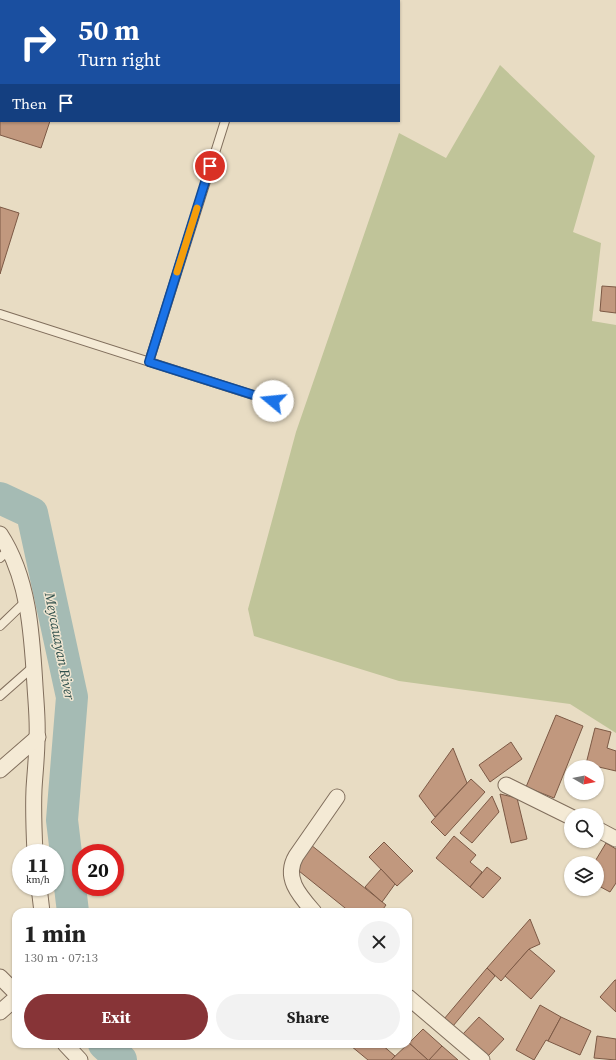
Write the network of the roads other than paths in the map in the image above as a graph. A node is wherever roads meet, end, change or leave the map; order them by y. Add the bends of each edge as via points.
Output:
1 (225, 122) edge
2 (0, 314) edge
3 (149, 362) junction
4 (278, 403) dead end
5 (0, 534) edge
6 (5, 553) edge
7 (26, 602) junction
8 (0, 626) edge
9 (34, 666) junction
10 (0, 696) edge
11 (38, 737) junction
12 (0, 770) edge
13 (506, 785) dead end
14 (336, 797) dead end
15 (564, 814) edge
16 (604, 833) edge
17 (616, 839) edge
18 (34, 844) edge
19 (40, 896) edge
20 (42, 908) edge
21 (311, 908) edge
22 (0, 977) edge
23 (12, 990) edge
24 (412, 1000) edge
25 (12, 1002) edge
26 (0, 1012) edge
27 (69, 1048) edge
28 (80, 1060) edge
29 (482, 1060) edge

1 - 3 lane
2 - 3 lane
3 - 4 lane
5 - 6 street
6 - 7 street via 19,576
7 - 8 lane
7 - 9 street
9 - 10 lane
9 - 11 street
11 - 12 street
11 - 18 street via 34,790
13 - 15 street
14 - 21 street via 292,862 292,881
16 - 17 street
19 - 20 street
22 - 23 street
24 - 29 street
25 - 26 street
27 - 28 street

